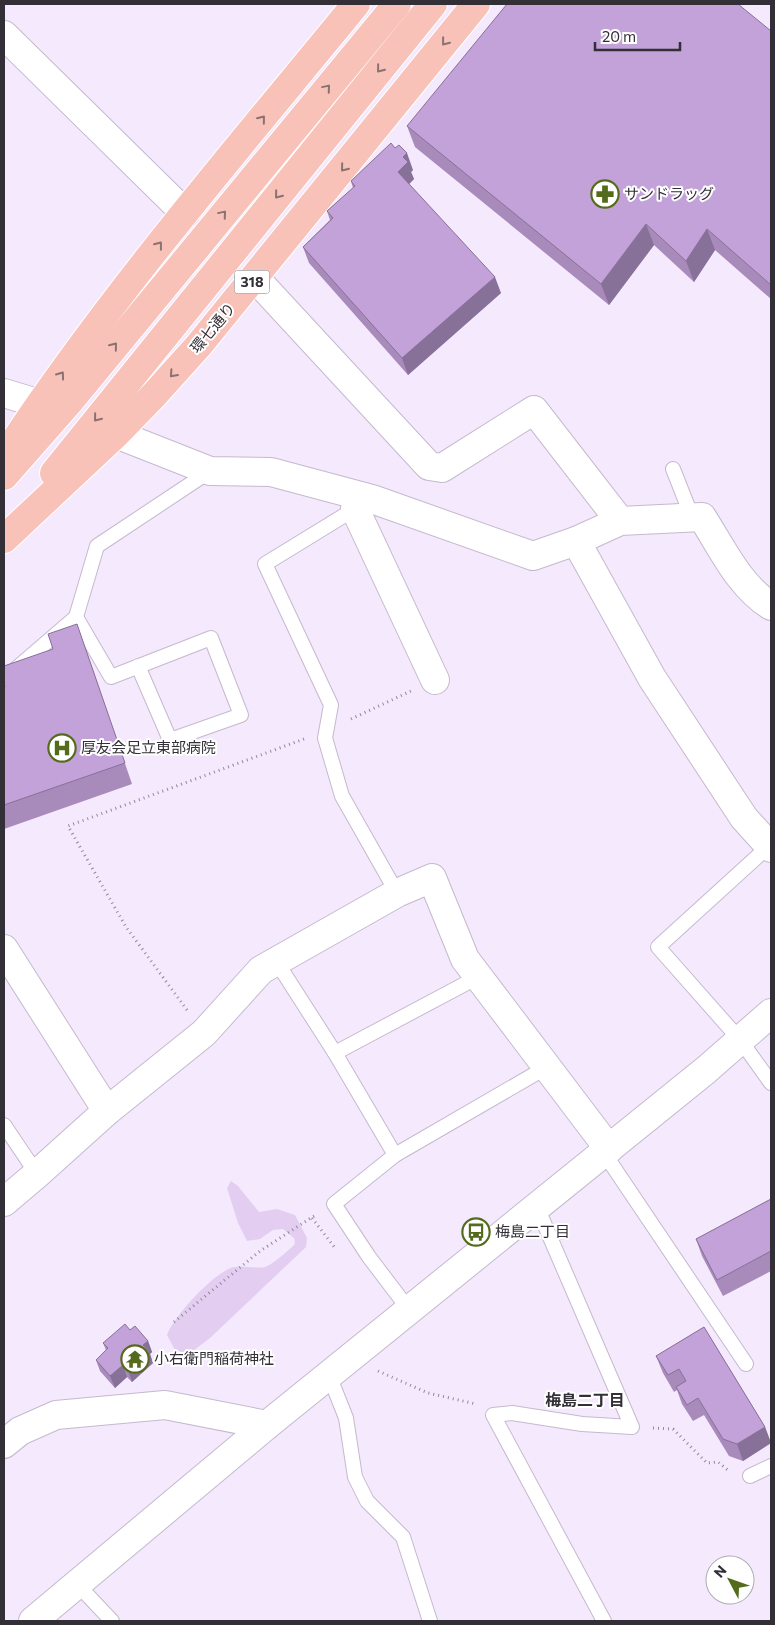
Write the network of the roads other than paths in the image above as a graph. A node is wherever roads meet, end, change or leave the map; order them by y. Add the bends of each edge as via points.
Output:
1 (356, 4) edge
2 (397, 4) edge
3 (433, 4) edge
4 (476, 4) edge
5 (4, 35) edge
6 (185, 213) junction
7 (255, 278) junction
8 (4, 393) edge
9 (40, 404) junction
10 (116, 434) junction
11 (4, 458) edge
12 (672, 469) dead end
13 (210, 472) junction
14 (4, 476) edge
15 (364, 504) junction
16 (692, 517) junction
17 (620, 521) junction
18 (4, 538) edge
19 (576, 541) junction
20 (769, 601) edge
21 (76, 617) junction
22 (138, 666) junction
23 (4, 679) edge
24 (435, 680) road end
25 (770, 847) edge
26 (397, 894) junction
27 (4, 948) edge
28 (276, 961) junction
29 (478, 977) junction
30 (771, 1013) edge
31 (741, 1041) junction
32 (335, 1053) junction
33 (546, 1067) junction
34 (771, 1083) edge
35 (107, 1111) junction
36 (4, 1125) edge
37 (606, 1151) junction
38 (395, 1155) junction
39 (37, 1174) junction
40 (4, 1202) edge
41 (538, 1207) junction
42 (410, 1311) junction
43 (746, 1364) dead end
44 (329, 1375) junction
45 (267, 1425) junction
46 (9, 1429) edge
47 (771, 1466) edge
48 (750, 1476) road end
49 (77, 1584) junction
50 (32, 1621) edge
51 (112, 1621) edge
52 (430, 1621) edge
53 (604, 1621) edge

6 -> 1 main road
14 -> 2 main road via 69,402
3 -> 18 main road, 環七通り / 318
4 -> 7 main road, 環七通り / 318
5 - 6 street
9 -> 6 main road
7 -> 10 main road, 環七通り / 318 via 199,345
7 - 17 street via 429,466 442,468 534,410
8 - 9 street
9 - 11 main road
10 - 13 street
10 - 18 main road, 環七通り / 318
12 - 16 lane
13 - 15 street via 271,472
13 - 21 lane via 97,546
15 - 19 street via 533,556
15 - 24 street
15 - 26 lane via 265,564 331,705 325,738 342,796
16 - 17 street
16 - 20 street via 702,517 745,584
17 - 19 street
19 - 25 street via 652,678 744,818
21 - 22 lane via 112,676
21 - 23 lane
22 - 22 lane via 211,638 241,715 170,740
25 - 31 lane via 658,947
26 - 28 street
26 - 29 street via 432,878 462,952
27 - 35 street
28 - 32 lane
28 - 35 street via 261,970 204,1033
29 - 32 lane
29 - 33 street
30 - 31 street
31 - 34 lane
31 - 37 street
32 - 38 lane
33 - 37 street
33 - 38 lane
35 - 39 street
36 - 39 lane
37 - 41 street
37 - 43 lane
38 - 42 lane via 334,1204
39 - 40 street
41 - 42 street
41 - 53 lane via 632,1427 582,1424 512,1413 493,1415
42 - 44 street
44 - 45 street
44 - 52 lane via 346,1418 356,1477 366,1501 403,1537
45 - 46 street via 165,1405 56,1415
45 - 49 street
47 - 48 lane
49 - 50 street
49 - 51 lane

